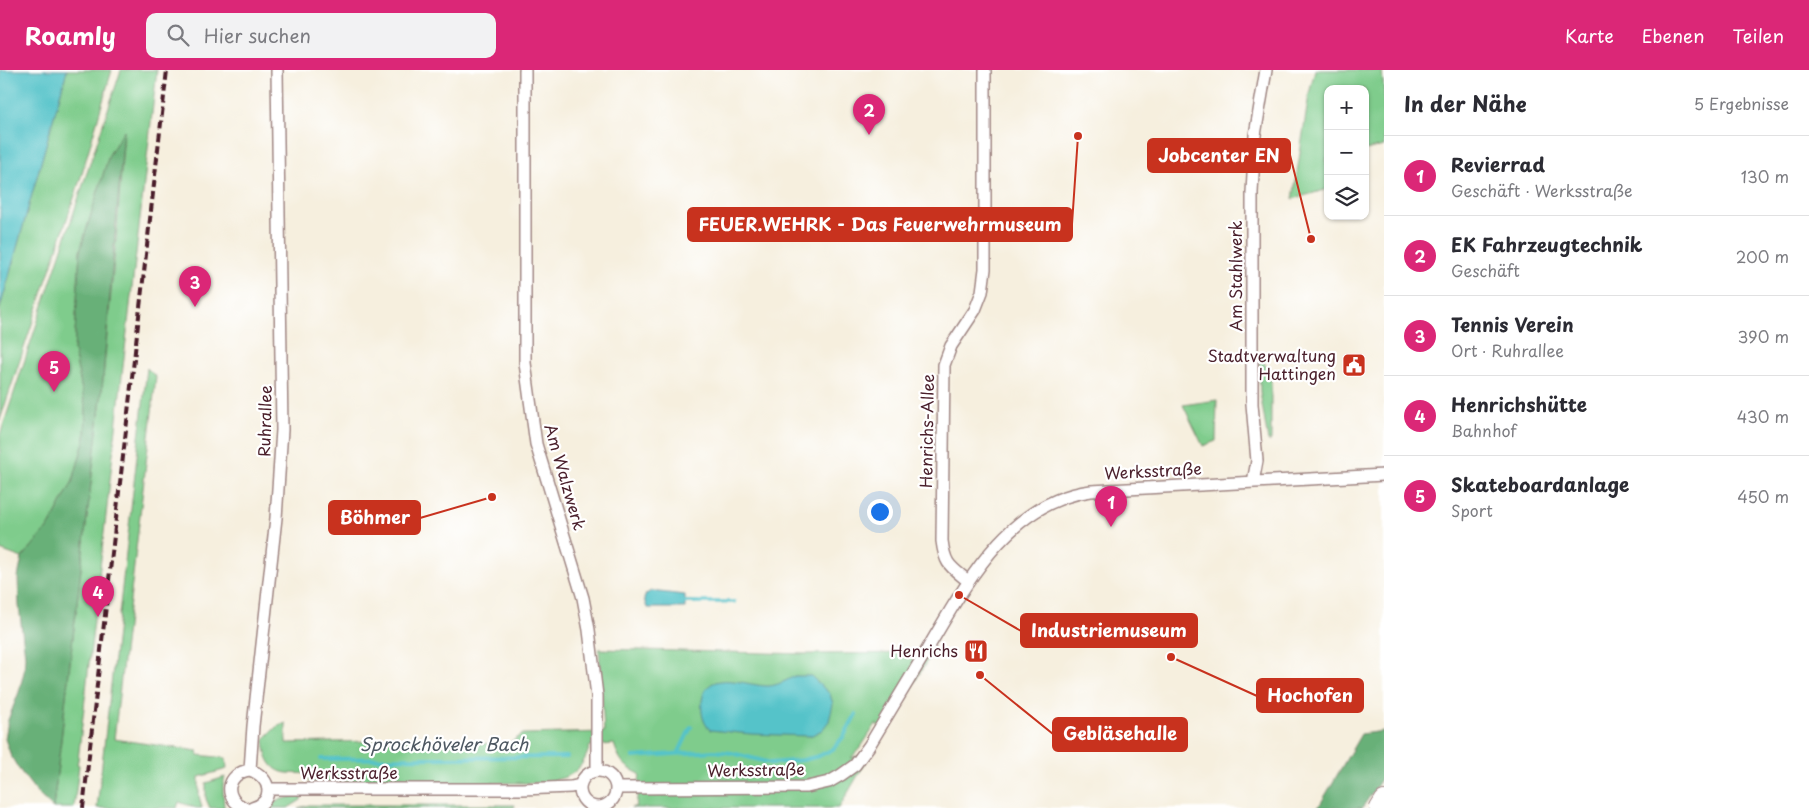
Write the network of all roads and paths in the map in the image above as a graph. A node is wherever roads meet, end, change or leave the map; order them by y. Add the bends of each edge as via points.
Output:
1 (277, 70) edge
2 (525, 70) edge
3 (985, 70) edge
4 (1266, 70) edge
5 (1384, 475) edge
6 (1253, 482) junction
7 (968, 581) junction
8 (250, 770) junction
9 (597, 770) junction
10 (580, 785) junction
11 (616, 788) junction
12 (268, 789) junction
13 (1384, 800) edge
14 (232, 805) edge
15 (258, 807) edge
16 (244, 808) edge
17 (1379, 808) edge

1 - 8 street, Ruhrallee via 282,430
2 - 9 street, Am Walzwerk via 525,363 536,444 590,630 597,696
3 - 7 street, Henrichs-Allee via 985,268 982,292 975,310 951,346 944,365 942,541 948,565
4 - 6 street, Am Stahlwerk via 1255,134 1252,193 1252,404 1257,460
5 - 6 street, Werksstraße
6 - 7 street, Werksstraße via 1077,492 1044,505 1019,524
7 - 11 street, Werksstraße via 869,746 855,765 841,775 829,782 796,788
8 - 12 street via 262,776
8 - 14 street via 232,779
9 - 10 street via 586,775
9 - 11 street via 610,775
10 - 11 street via 581,798 596,807 612,800
10 - 12 street, Werksstraße via 522,789
12 - 15 street via 266,798
13 - 17 main road
14 - 16 street

